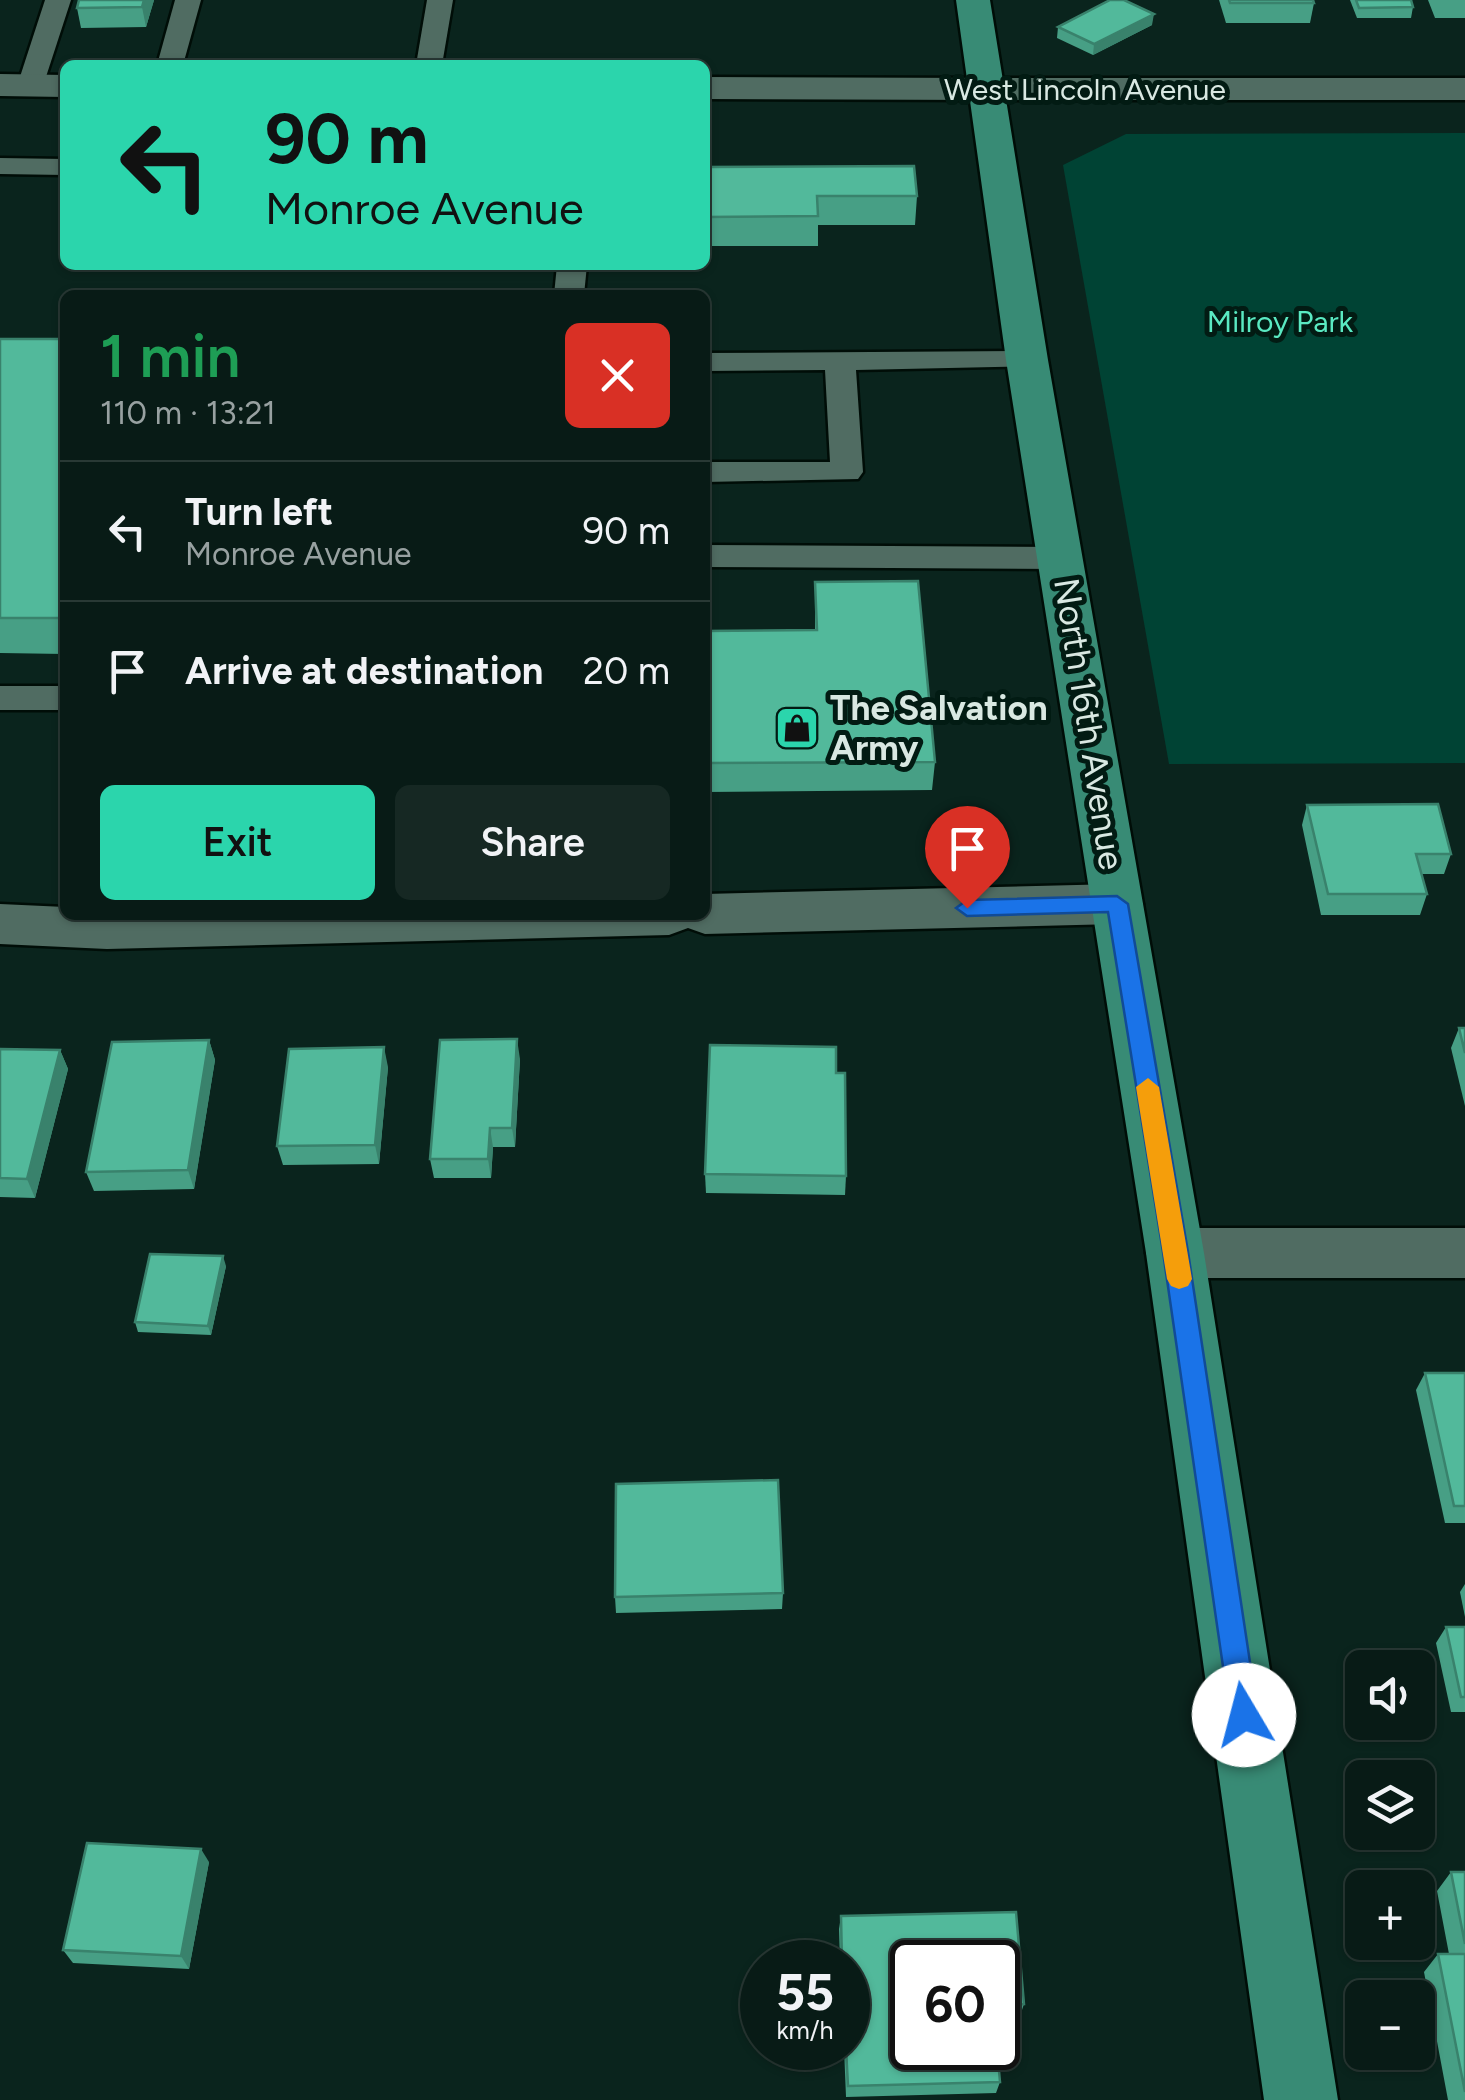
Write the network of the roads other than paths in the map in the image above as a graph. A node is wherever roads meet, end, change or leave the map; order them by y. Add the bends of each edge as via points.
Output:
1 (58, 0) edge
2 (188, 0) edge
3 (440, 0) edge
4 (973, 0) edge
5 (171, 60) edge
6 (430, 60) edge
7 (32, 86) edge
8 (710, 88) edge
9 (985, 89) junction
10 (1465, 89) edge
11 (0, 166) edge
12 (60, 166) edge
13 (1027, 360) junction
14 (840, 361) junction
15 (710, 362) edge
16 (710, 472) edge
17 (710, 556) edge
18 (1062, 558) junction
19 (0, 698) edge
20 (60, 698) edge
21 (1117, 904) junction
22 (710, 914) edge
23 (468, 920) edge
24 (0, 924) edge
25 (1176, 1252) junction
26 (1465, 1253) edge
27 (1301, 2100) edge

1 - 7 lane
2 - 5 lane
3 - 6 lane
4 - 9 main road, North 16th Avenue
8 - 9 street, West Lincoln Avenue
9 - 10 street, West Lincoln Avenue
9 - 13 main road, North 16th Avenue
11 - 12 lane
13 - 14 lane
13 - 18 main road, North 16th Avenue
14 - 15 lane
14 - 16 lane via 847,472
17 - 18 lane
18 - 21 main road, North 16th Avenue
19 - 20 lane
21 - 22 street
21 - 25 main road, North 16th Avenue
23 - 24 street via 107,929
25 - 26 street
25 - 27 main road, North 16th Avenue

